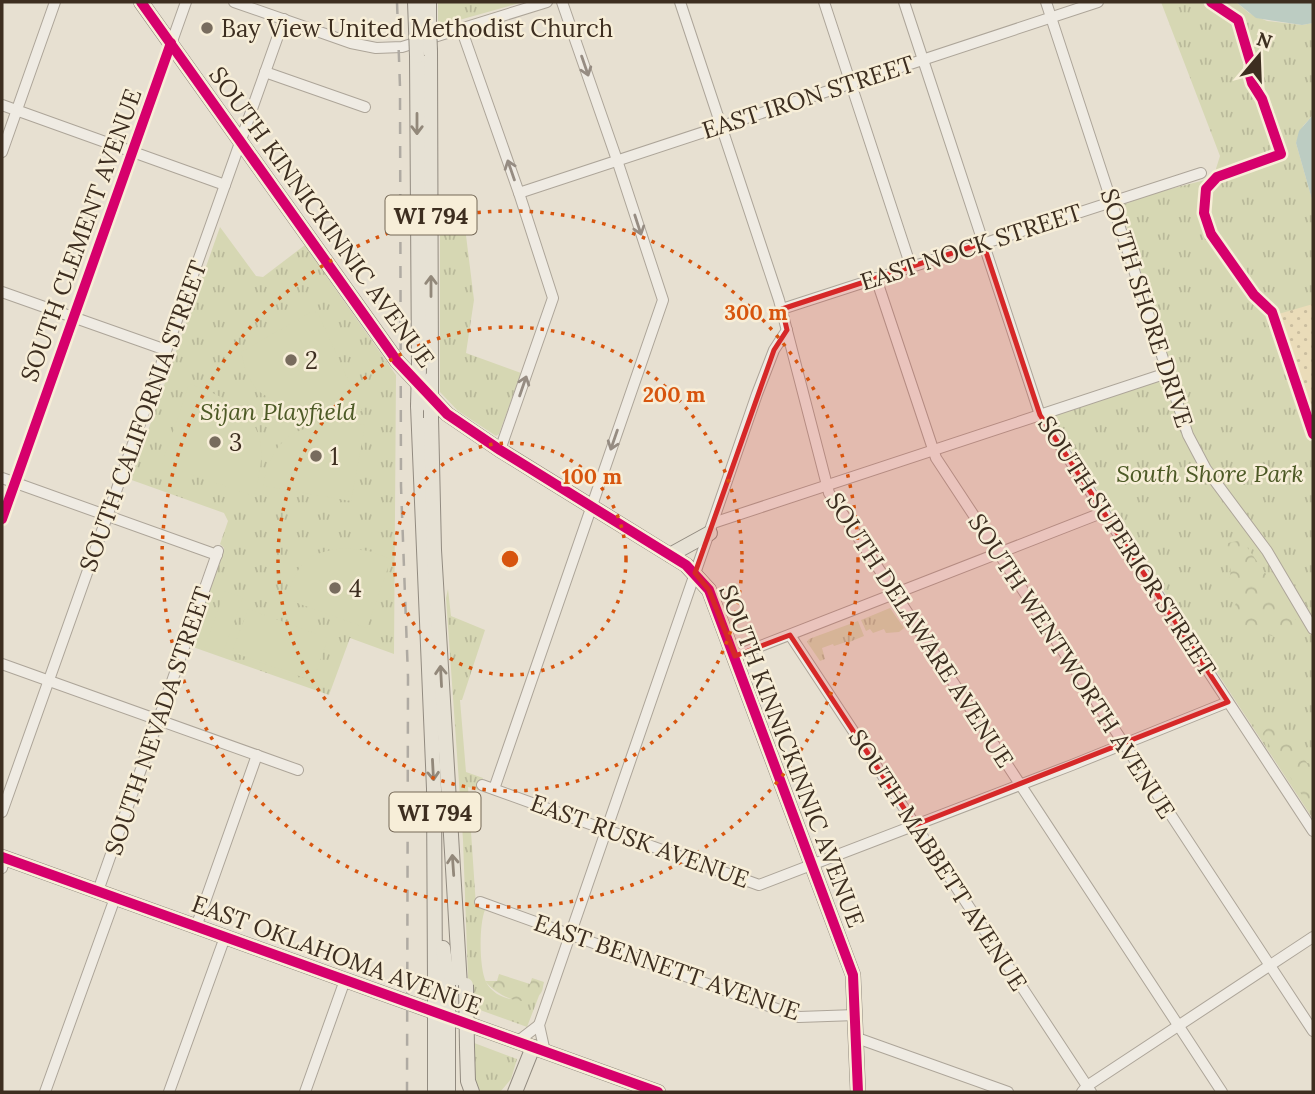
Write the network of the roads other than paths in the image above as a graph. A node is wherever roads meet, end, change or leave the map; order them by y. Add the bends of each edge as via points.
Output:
1 (55, 2) edge
2 (141, 2) edge
3 (186, 2) edge
4 (234, 2) edge
5 (415, 2) edge
6 (429, 2) edge
7 (547, 2) edge
8 (562, 2) edge
9 (680, 2) edge
10 (824, 2) edge
11 (904, 2) edge
12 (1046, 2) edge
13 (1098, 2) edge
14 (1051, 17) junction
15 (284, 19) junction
16 (423, 27) junction
17 (461, 28) junction
18 (171, 43) junction
19 (424, 53) junction
20 (923, 60) junction
21 (265, 72) junction
22 (851, 83) junction
23 (2, 105) edge
24 (365, 107) dead end
25 (16, 110) junction
26 (723, 125) junction
27 (240, 141) junction
28 (2, 152) edge
29 (132, 152) junction
30 (617, 160) junction
31 (1201, 173) dead end
32 (225, 185) junction
33 (519, 192) junction
34 (1111, 201) junction
35 (983, 243) junction
36 (911, 267) junction
37 (876, 278) junction
38 (2, 292) edge
39 (782, 309) junction
40 (74, 317) junction
41 (787, 330) junction
42 (166, 350) junction
43 (1167, 373) junction
44 (1040, 415) junction
45 (500, 450) junction
46 (933, 450) junction
47 (2, 478) edge
48 (15, 482) junction
49 (827, 486) junction
50 (591, 507) junction
51 (1104, 512) junction
52 (107, 515) junction
53 (2, 519) edge
54 (712, 528) junction
55 (998, 553) junction
56 (670, 555) junction
57 (695, 573) junction
58 (894, 594) junction
59 (1313, 629) edge
60 (790, 635) junction
61 (735, 656) junction
62 (2, 664) edge
63 (49, 681) junction
64 (1228, 702) junction
65 (159, 720) junction
66 (1124, 744) junction
67 (257, 755) junction
68 (298, 770) dead end
69 (482, 785) dead end
70 (1019, 785) junction
71 (494, 789) junction
72 (2, 812) edge
73 (915, 825) junction
74 (607, 829) junction
75 (1313, 831) edge
76 (3, 861) edge
77 (812, 866) junction
78 (98, 891) junction
79 (115, 898) junction
80 (480, 902) dead end
81 (196, 927) junction
82 (571, 934) junction
83 (225, 937) junction
84 (1313, 937) edge
85 (1269, 966) junction
86 (345, 980) junction
87 (452, 985) junction
88 (856, 1015) junction
89 (539, 1026) junction
90 (1179, 1026) junction
91 (1313, 1031) edge
92 (857, 1038) junction
93 (517, 1042) junction
94 (453, 1047) junction
95 (539, 1049) junction
96 (1086, 1090) edge
97 (45, 1092) edge
98 (169, 1092) edge
99 (305, 1092) edge
100 (435, 1092) edge
101 (448, 1092) edge
102 (459, 1092) edge
103 (472, 1092) edge
104 (515, 1092) edge
105 (658, 1092) edge
106 (858, 1092) edge
107 (1008, 1092) edge
108 (1222, 1092) edge

1 - 25 street
2 - 18 main road, SOUTH KINNICKINNIC AVENUE
3 - 18 street, SOUTH CLEMENT AVENUE
4 - 15 street
5 - 16 main road, WI 794
6 - 16 main road, WI 794
7 - 17 street
8 -> 30 street
9 - 26 street, SOUTH DELAWARE AVENUE
10 - 22 street
11 - 20 street, SOUTH SUPERIOR STREET
12 - 14 street, SOUTH SHORE DRIVE
13 - 14 street, EAST IRON STREET
14 - 20 street, EAST IRON STREET
14 - 34 street, SOUTH SHORE DRIVE
15 - 17 street via 376,48 402,47
15 - 21 street, SOUTH CALIFORNIA STREET
16 - 19 main road, WI 794, bridge
33 -> 17 street
18 - 27 main road, SOUTH KINNICKINNIC AVENUE
18 - 29 street, SOUTH CLEMENT AVENUE
87 -> 19 main road, WI 794, bridge via 456,909 434,550
19 -> 87 main road, WI 794, bridge via 418,405 436,923
20 - 22 street, EAST IRON STREET
20 - 35 street, SOUTH SUPERIOR STREET
21 - 24 street
21 - 27 street, SOUTH CALIFORNIA STREET
22 - 26 street, EAST IRON STREET
22 - 36 street
23 - 25 street
25 - 28 street
25 - 29 street
26 - 30 street, EAST IRON STREET
26 - 39 street, SOUTH DELAWARE AVENUE
27 - 32 street, SOUTH CALIFORNIA STREET
27 - 45 main road, SOUTH KINNICKINNIC AVENUE via 397,361 447,414
29 - 32 street
29 - 40 street, SOUTH CLEMENT AVENUE
30 - 33 street, EAST IRON STREET
30 -> 50 street via 663,300
31 - 34 street, EAST NOCK STREET
32 - 42 street, SOUTH CALIFORNIA STREET
45 -> 33 street via 553,298
34 - 35 street, EAST NOCK STREET
34 - 43 street, SOUTH SHORE DRIVE
35 - 36 street, EAST NOCK STREET
35 - 44 street, SOUTH SUPERIOR STREET
36 - 37 street, EAST NOCK STREET
37 - 39 street, EAST NOCK STREET
37 - 46 street, SOUTH WENTWORTH AVENUE
38 - 40 street
39 - 41 street, SOUTH DELAWARE AVENUE
40 - 42 street
40 - 48 street, SOUTH CLEMENT AVENUE
41 - 49 street, SOUTH DELAWARE AVENUE
41 - 54 street via 774,349
42 - 52 street, SOUTH CALIFORNIA STREET
43 - 44 street
43 - 59 street, SOUTH SHORE DRIVE via 1196,452 1267,551
44 - 46 street
44 - 51 street, SOUTH SUPERIOR STREET
45 - 50 main road, SOUTH KINNICKINNIC AVENUE
46 - 49 street
46 - 55 street, SOUTH WENTWORTH AVENUE
47 - 48 street
48 - 52 street
48 - 53 street, SOUTH CLEMENT AVENUE
49 - 54 street
49 - 58 street, SOUTH DELAWARE AVENUE
50 - 56 main road, SOUTH KINNICKINNIC AVENUE
50 - 71 street
51 - 55 street
51 - 64 street, SOUTH SUPERIOR STREET
52 - 63 street, SOUTH CALIFORNIA STREET
52 - 65 street, SOUTH NEVADA STREET via 218,553
54 - 56 main road
54 - 57 street
55 - 58 street
55 - 66 street, SOUTH WENTWORTH AVENUE
56 - 57 main road, SOUTH KINNICKINNIC AVENUE
57 - 61 main road, SOUTH KINNICKINNIC AVENUE via 709,590
57 - 74 street
58 - 60 street
58 - 70 street, SOUTH DELAWARE AVENUE
60 - 61 street
60 - 73 street, SOUTH MABBETT AVENUE
61 - 77 main road, SOUTH KINNICKINNIC AVENUE
62 - 63 street
63 - 65 street
63 - 72 street, SOUTH CALIFORNIA STREET
64 - 66 street, EAST RUSK AVENUE
64 - 75 street, SOUTH SUPERIOR STREET
65 - 67 street
65 - 78 street, SOUTH NEVADA STREET
66 - 70 street, EAST RUSK AVENUE
66 - 85 street, SOUTH WENTWORTH AVENUE
67 - 68 street
67 - 81 street
69 - 71 street, EAST RUSK AVENUE
70 - 73 street, EAST RUSK AVENUE
70 - 90 street, SOUTH DELAWARE AVENUE
71 - 74 street, EAST RUSK AVENUE
73 - 77 street, EAST RUSK AVENUE
73 - 96 street, SOUTH MABBETT AVENUE
74 - 77 street, EAST RUSK AVENUE via 759,885
74 - 82 street
76 - 78 main road, EAST OKLAHOMA AVENUE
77 - 88 main road, SOUTH KINNICKINNIC AVENUE via 853,975
78 - 79 main road, EAST OKLAHOMA AVENUE
79 - 81 main road, EAST OKLAHOMA AVENUE
79 - 97 street
80 - 82 street, EAST BENNETT AVENUE
81 - 83 main road, EAST OKLAHOMA AVENUE
82 - 88 street, EAST BENNETT AVENUE via 799,1017
82 - 89 street
83 - 86 main road, EAST OKLAHOMA AVENUE
83 - 98 street
84 - 85 street
85 - 90 street
85 - 91 street, SOUTH WENTWORTH AVENUE
86 - 93 main road, EAST OKLAHOMA AVENUE
86 - 99 street
87 - 94 main road, WI 794
87 - 94 main road, WI 794, bridge
88 - 92 main road, SOUTH KINNICKINNIC AVENUE
89 - 93 street
89 - 95 street
90 - 96 street
90 - 108 street, SOUTH DELAWARE AVENUE
92 - 106 main road, SOUTH KINNICKINNIC AVENUE
92 - 107 street
93 - 95 main road, EAST OKLAHOMA AVENUE
94 - 100 main road, WI 794
94 - 101 main road
94 - 102 main road, WI 794
94 - 103 main road
95 - 104 main road
95 - 105 main road, EAST OKLAHOMA AVENUE

